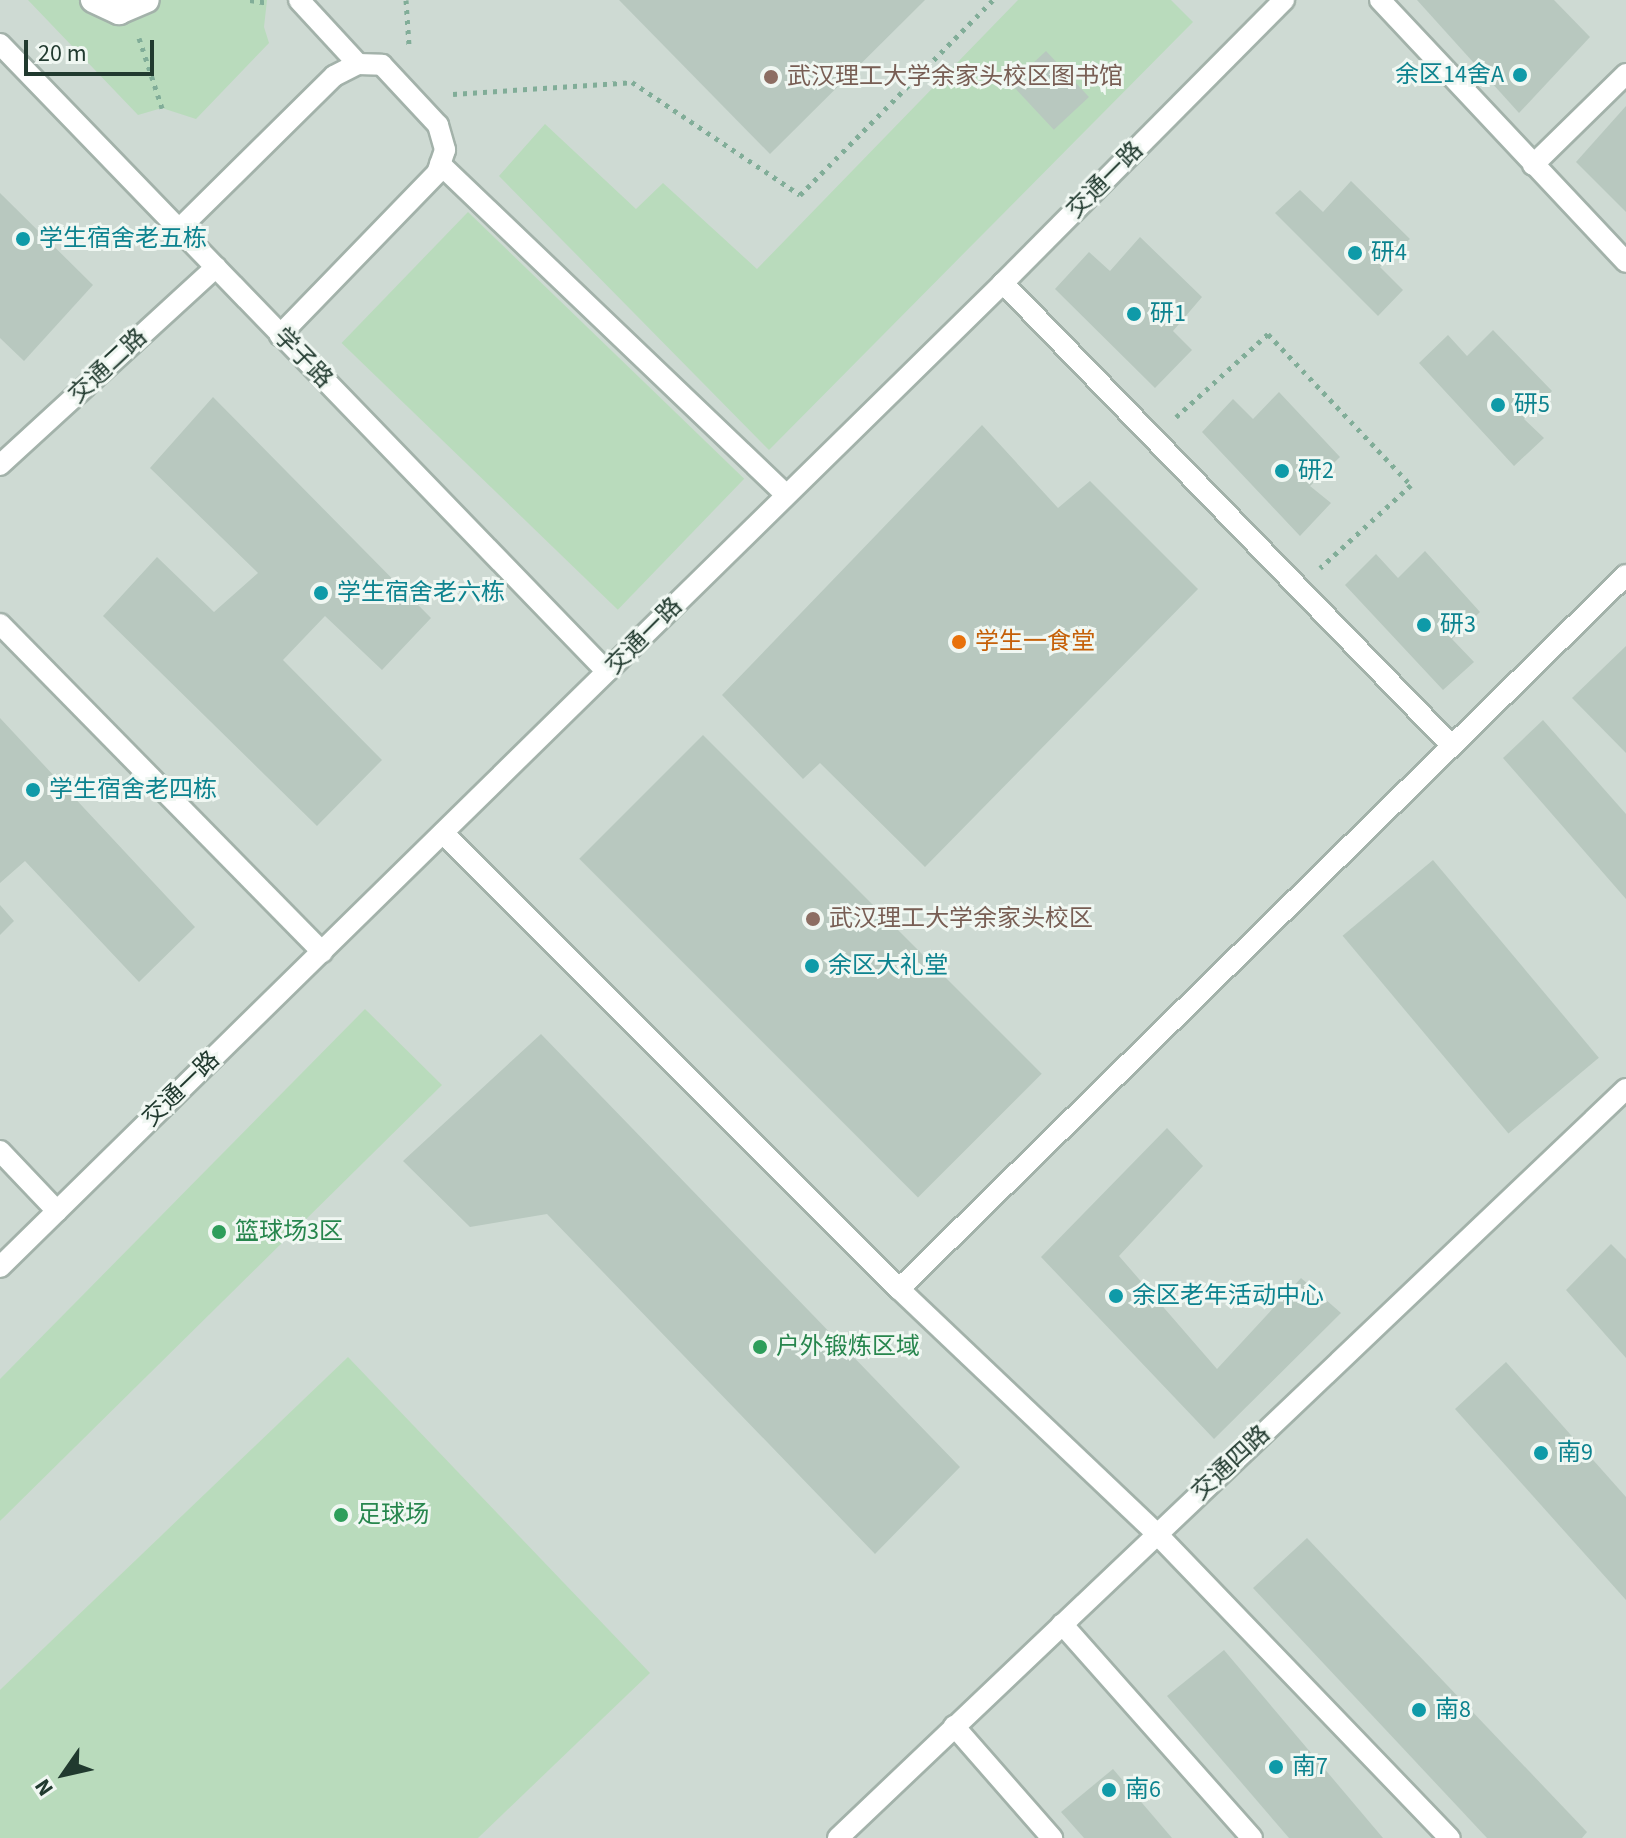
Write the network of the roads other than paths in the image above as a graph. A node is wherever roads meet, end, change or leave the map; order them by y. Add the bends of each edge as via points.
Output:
1 (93, 0) edge
2 (299, 0) edge
3 (1284, 0) edge
4 (1380, 0) edge
5 (138, 5) edge
6 (0, 44) edge
7 (358, 64) junction
8 (1626, 74) edge
9 (440, 164) junction
10 (1533, 165) junction
11 (179, 229) junction
12 (1626, 262) edge
13 (216, 267) junction
14 (1003, 283) junction
15 (280, 335) junction
16 (0, 465) edge
17 (786, 495) junction
18 (1626, 575) edge
19 (0, 624) edge
20 (607, 672) junction
21 (1452, 746) junction
22 (443, 833) junction
23 (322, 952) junction
24 (1626, 1089) edge
25 (0, 1151) edge
26 (57, 1211) junction
27 (0, 1267) edge
28 (899, 1289) junction
29 (1157, 1534) junction
30 (1062, 1624) junction
31 (954, 1726) junction
32 (838, 1838) edge
33 (1052, 1838) edge
34 (1252, 1838) edge
35 (1450, 1838) edge

1 - 5 street via 109,11
2 - 7 lane
3 - 14 lane, 交通一路
4 - 10 lane
6 - 11 lane, 学子路
7 - 9 lane via 382,65 438,125 445,150
7 - 11 lane via 334,76
8 - 10 lane
9 - 15 lane
9 - 17 lane
10 - 12 lane
11 - 13 lane, 学子路
13 - 15 lane, 学子路
13 - 16 lane, 交通二路
14 - 17 lane, 交通一路
14 - 21 lane
15 - 20 lane, 学子路
17 - 20 lane, 交通一路
18 - 21 lane
19 - 23 lane
20 - 22 lane, 交通一路
21 - 28 lane
22 - 23 lane, 交通一路
22 - 28 lane
23 - 26 lane, 交通一路
24 - 29 lane, 交通四路
25 - 26 lane
26 - 27 lane, 交通一路
28 - 29 lane
29 - 30 lane, 交通四路
29 - 35 lane
30 - 31 lane, 交通四路
30 - 34 lane
31 - 32 lane, 交通四路
31 - 33 lane

